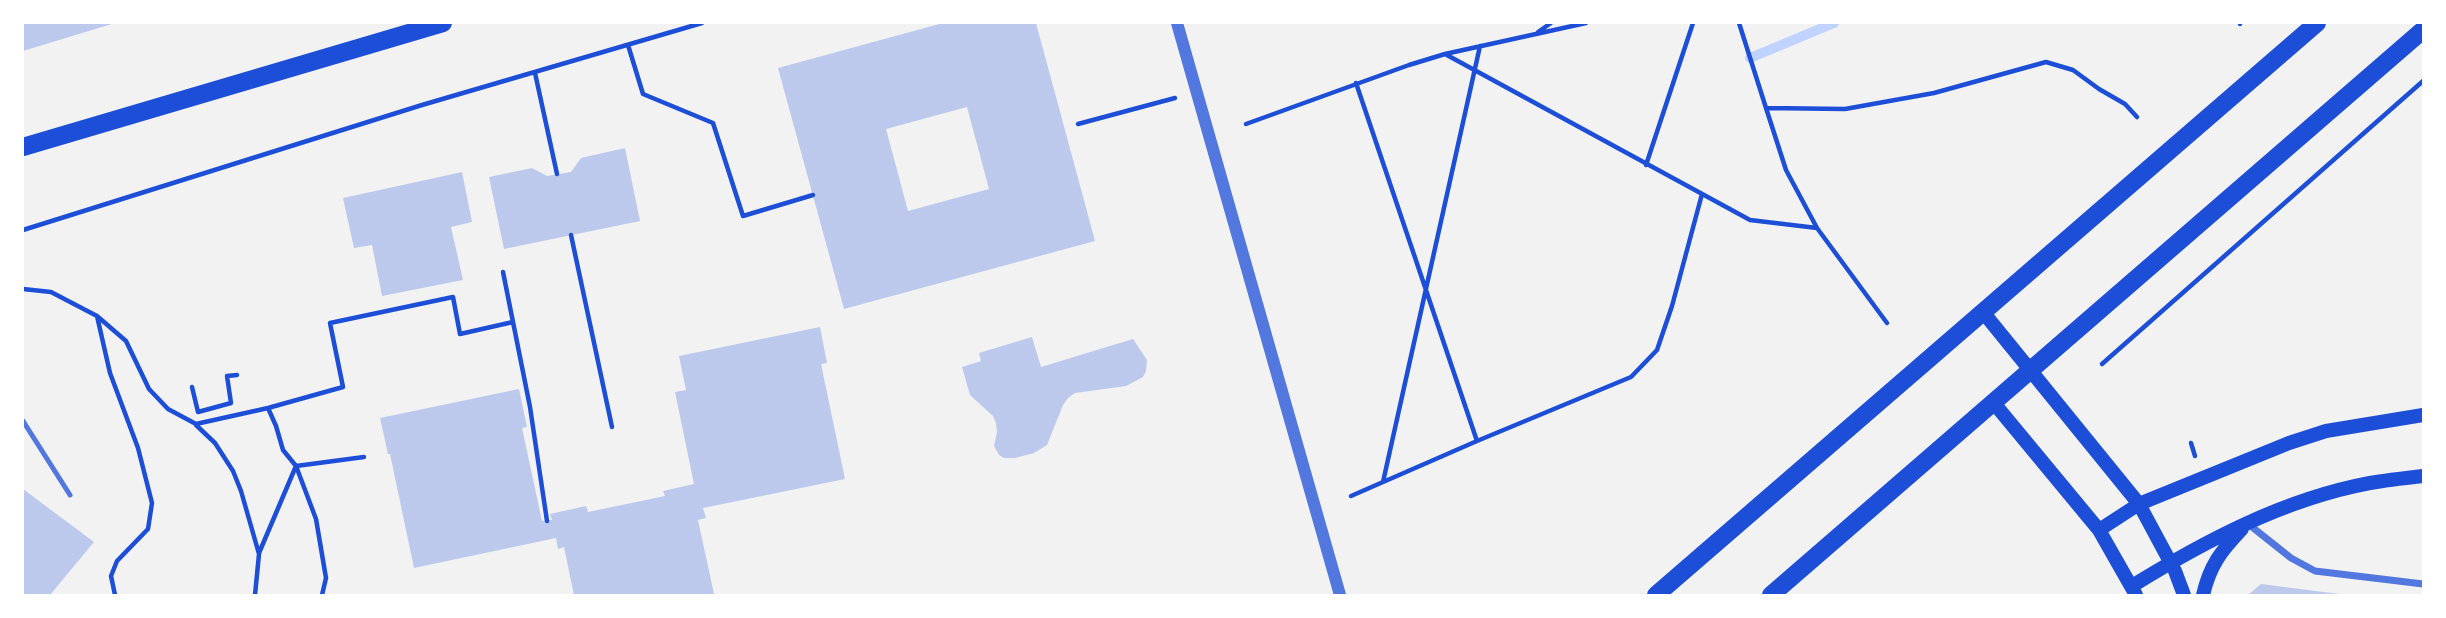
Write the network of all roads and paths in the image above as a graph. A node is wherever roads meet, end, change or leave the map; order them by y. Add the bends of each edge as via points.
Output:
1 (443, 23) edge
2 (702, 23) edge
3 (1177, 23) edge
4 (1551, 23) edge
5 (1586, 23) edge
6 (1693, 23) edge
7 (1739, 23) edge
8 (2317, 23) edge
9 (2423, 30) edge
10 (1535, 34) junction
11 (628, 45) junction
12 (1480, 46) junction
13 (1445, 54) junction
14 (1475, 71) junction
15 (535, 73) junction
16 (2423, 81) edge
17 (1356, 83) junction
18 (1197, 92) junction
19 (1766, 108) junction
20 (2137, 117) dead end
21 (1077, 124) dead end
22 (1246, 124) dead end
23 (23, 147) edge
24 (1646, 165) junction
25 (557, 174) dead end
26 (1702, 194) junction
27 (813, 195) dead end
28 (1817, 228) junction
29 (23, 230) edge
30 (570, 235) dead end
31 (503, 272) dead end
32 (1426, 287) junction
33 (23, 289) edge
34 (1983, 312) junction
35 (97, 316) junction
36 (513, 322) junction
37 (1888, 323) dead end
38 (2102, 364) dead end
39 (2031, 370) junction
40 (237, 375) dead end
41 (192, 387) dead end
42 (1993, 402) junction
43 (268, 408) junction
44 (2423, 415) edge
45 (23, 421) edge
46 (196, 424) junction
47 (612, 427) dead end
48 (1477, 441) junction
49 (364, 457) dead end
50 (296, 466) junction
51 (2423, 475) edge
52 (1383, 482) junction
53 (70, 495) dead end
54 (1351, 496) dead end
55 (2139, 504) junction
56 (547, 521) dead end
57 (2247, 523) junction
58 (2099, 530) junction
59 (259, 554) junction
60 (2170, 562) junction
61 (2423, 584) edge
62 (2134, 591) edge
63 (115, 595) edge
64 (255, 595) edge
65 (322, 595) edge
66 (1340, 595) edge
67 (1656, 595) edge
68 (1771, 595) edge
69 (2184, 595) edge
70 (2203, 595) edge

1 - 23 main road
2 - 11 path
3 - 18 street
4 - 10 path
5 - 10 path
6 - 24 path
7 - 19 path
8 - 34 main road
9 - 39 main road
10 - 12 path
11 - 15 path
11 - 27 path via 643,94 713,123 743,216
12 - 13 path
12 - 14 path
13 - 14 path
13 - 17 path
14 - 24 path
14 - 32 path
15 - 25 path
15 - 29 path
16 - 38 path
17 - 22 path
17 - 32 path
18 - 21 path
18 - 66 street
19 - 20 path via 1845,109 1934,93 2046,62 2073,71 2125,104
19 - 28 path via 1786,170
24 - 26 path
26 - 28 path via 1750,220
26 - 48 path via 1657,350 1631,377
28 - 37 path
30 - 47 path
31 - 36 path
32 - 48 path
32 - 52 path
33 - 35 path via 51,292
34 - 39 main road
34 - 67 main road
35 - 46 path via 126,341 149,389 168,409
35 - 63 path via 110,373 152,503 148,529 117,561 111,576
36 - 43 path via 460,334 453,297 330,323 343,387
36 - 56 path
39 - 42 main road
39 - 55 main road
40 - 41 path via 227,376 231,403 198,412
42 - 58 main road
42 - 68 main road
43 - 46 path
43 - 50 path via 284,450
44 - 55 main road via 2326,431
45 - 53 lane
46 - 59 path via 233,471
48 - 52 path
49 - 50 path
50 - 59 path
50 - 65 path via 316,519 326,578
51 - 57 main road via 2309,499
52 - 54 path
55 - 58 main road
55 - 60 main road
57 - 60 main road
57 - 61 street via 2291,558 2315,570
57 - 70 main road via 2210,569
58 - 62 main road
59 - 64 path
60 - 62 main road
60 - 69 main road

